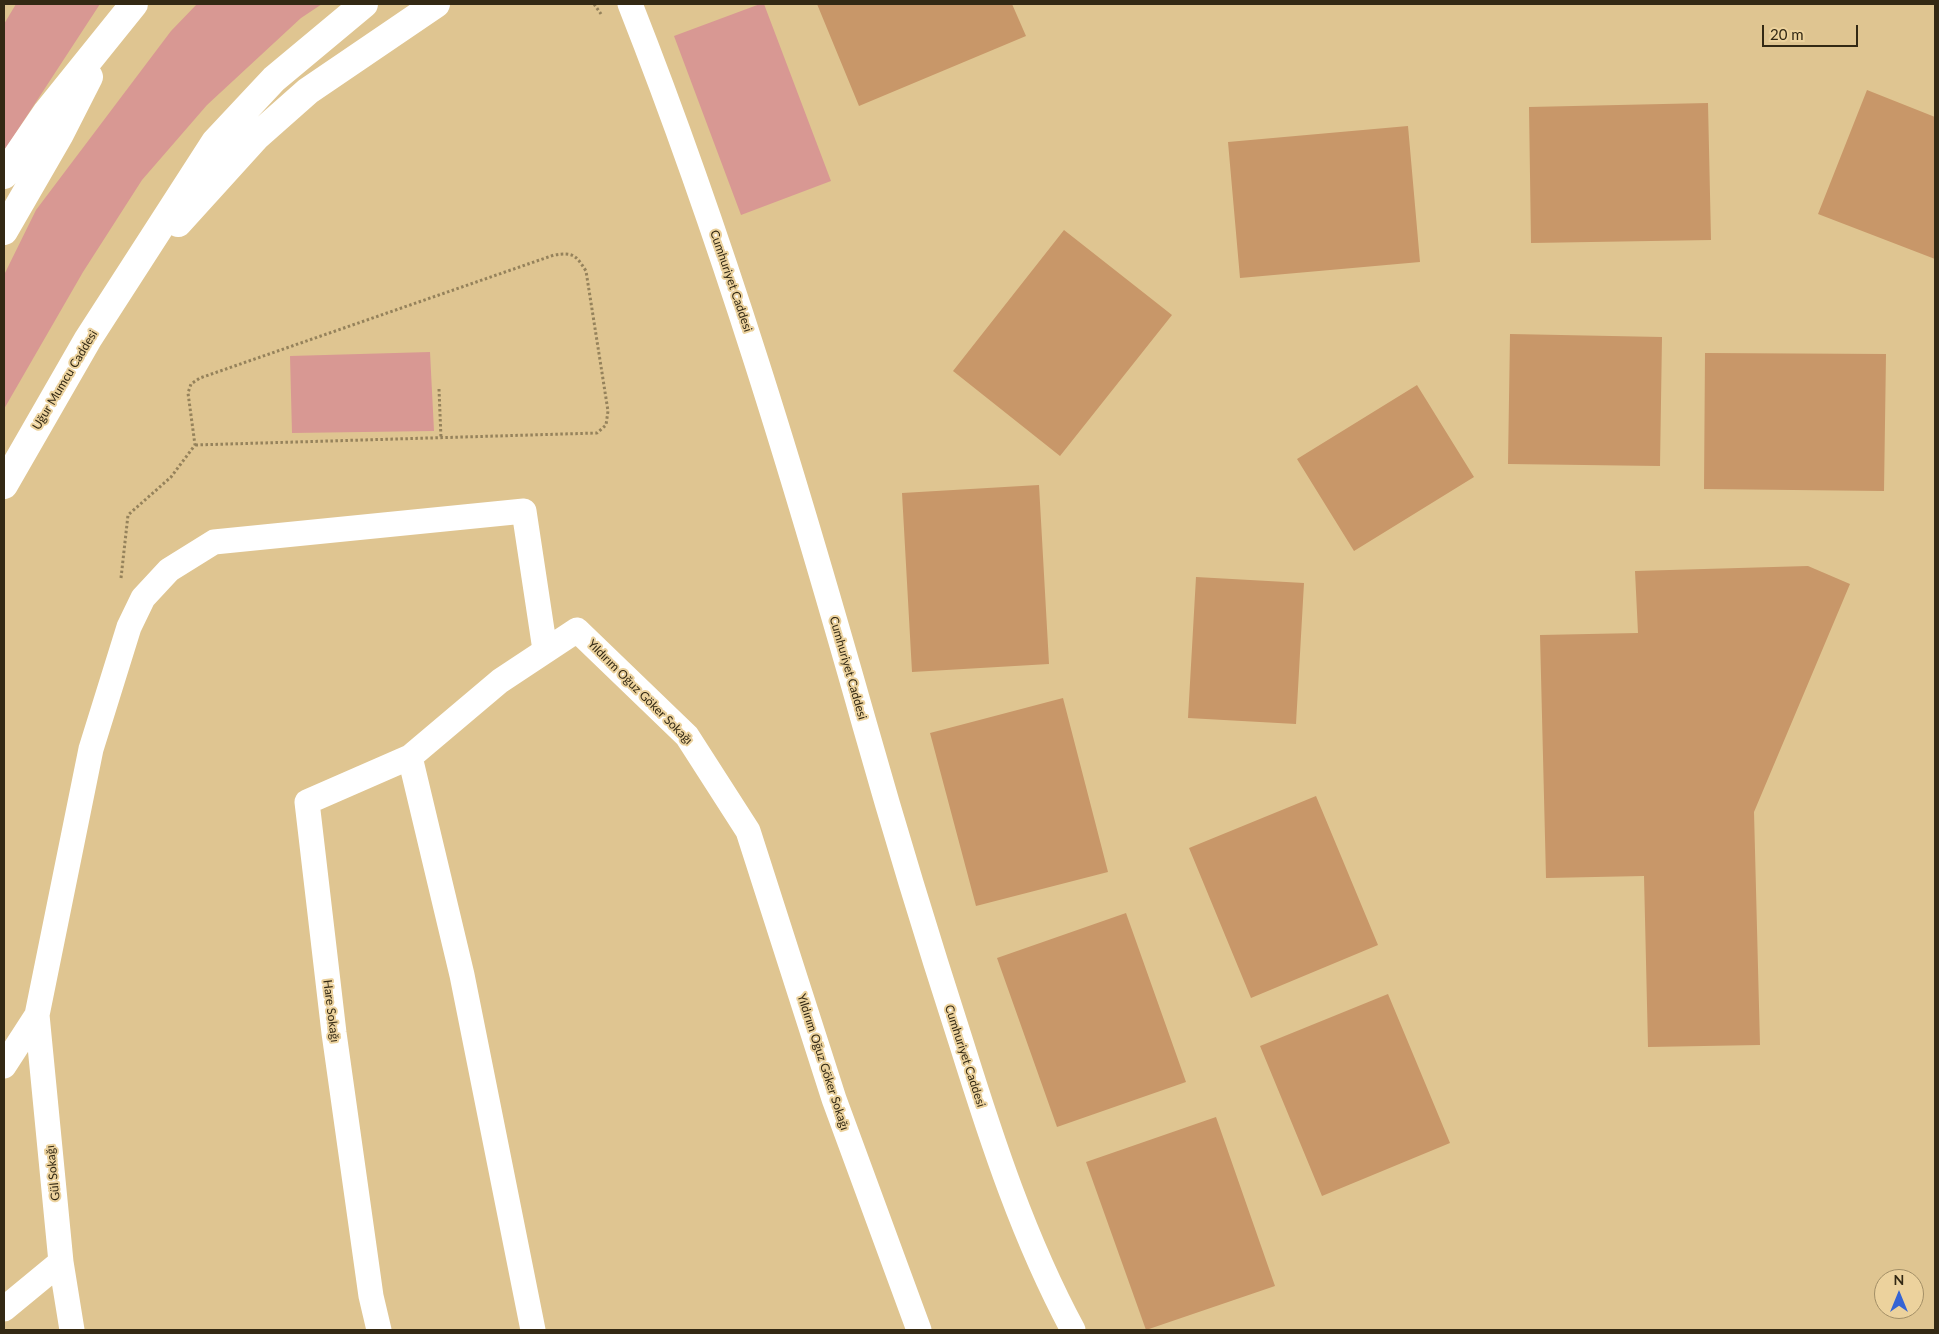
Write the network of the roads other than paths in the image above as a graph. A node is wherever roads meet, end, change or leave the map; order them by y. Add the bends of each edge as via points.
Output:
1 (134, 4) edge
2 (364, 4) edge
3 (436, 4) edge
4 (630, 4) edge
5 (102, 42) junction
6 (4, 175) edge
7 (4, 231) edge
8 (130, 276) junction
9 (4, 485) edge
10 (545, 650) junction
11 (410, 757) junction
12 (37, 1015) junction
13 (4, 1066) edge
14 (61, 1262) junction
15 (4, 1309) edge
16 (72, 1330) edge
17 (379, 1330) edge
18 (533, 1330) edge
19 (919, 1330) edge
20 (1073, 1330) edge

1 - 5 main road
2 - 8 main road via 274,79 214,142
3 - 8 main road via 308,91 256,137
4 - 20 street, Cumhuriyet Caddesi via 693,169 767,390 908,879 982,1110 1020,1217
5 - 6 main road via 47,112
5 - 7 main road via 86,86
8 - 9 main road, Uğur Mumcu Caddesi via 88,339
10 - 11 street, Yıldırım Oğuz Göker Sokağı via 500,681
10 - 12 street via 524,511 214,542 169,570 144,598 129,628 91,749
10 - 19 street, Yıldırım Oğuz Göker Sokağı via 576,630 688,736 748,831 834,1099
11 - 17 street, Hare Sokağı via 306,802 337,1052 371,1296
11 - 18 street via 462,975
12 - 13 street
12 - 14 street, Gül Sokağı
14 - 15 street
14 - 16 street, Gül Sokağı

